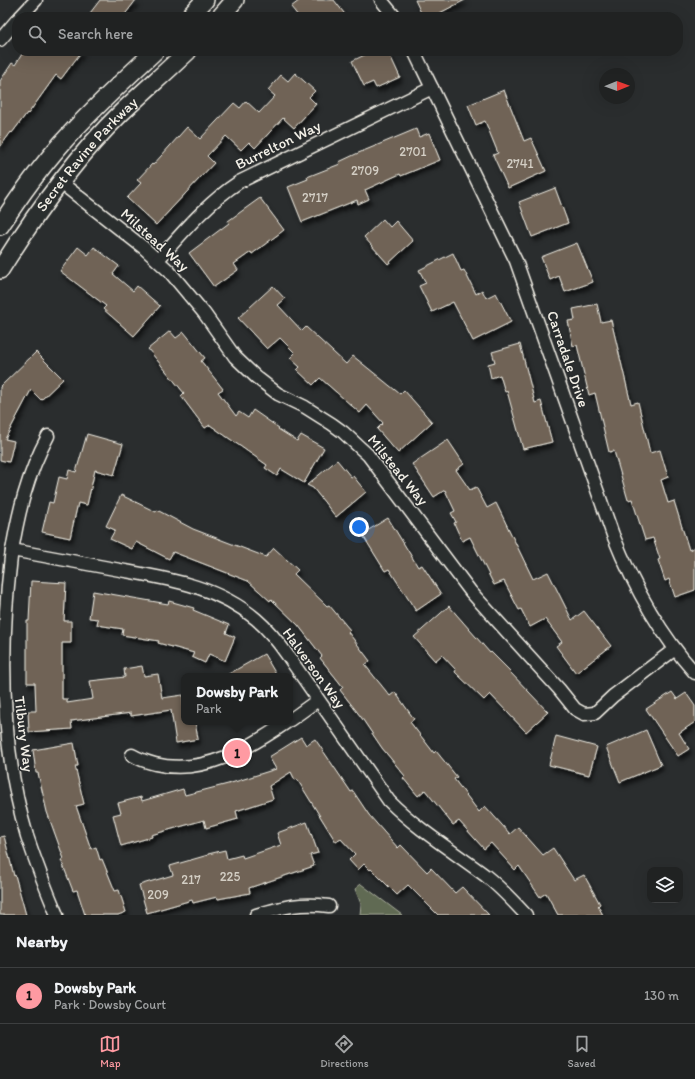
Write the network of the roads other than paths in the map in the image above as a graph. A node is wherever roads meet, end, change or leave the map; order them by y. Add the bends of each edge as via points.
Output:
1 (36, 0) edge
2 (205, 0) edge
3 (235, 0) edge
4 (381, 0) edge
5 (25, 12) edge
6 (194, 12) edge
7 (224, 12) edge
8 (390, 12) edge
9 (12, 26) edge
10 (0, 40) edge
11 (150, 56) edge
12 (183, 56) edge
13 (416, 56) edge
14 (432, 88) junction
15 (42, 167) junction
16 (60, 182) junction
17 (0, 226) edge
18 (158, 260) junction
19 (0, 270) edge
20 (48, 436) dead end
21 (12, 550) junction
22 (1, 639) edge
23 (675, 649) junction
24 (695, 673) edge
25 (318, 700) junction
26 (293, 718) edge
27 (283, 725) edge
28 (132, 755) dead end
29 (329, 906) dead end
30 (57, 915) edge
31 (256, 915) edge
32 (526, 915) edge

1 - 5 street
2 - 6 main road
3 - 7 main road
4 - 8 street
9 - 10 street
11 - 15 main road, Secret Ravine Parkway via 84,119
12 - 16 main road, Secret Ravine Parkway via 121,113
13 - 14 street, Carradale Drive
14 - 18 street, Burrelton Way via 226,190 203,210
14 - 23 street, Carradale Drive via 519,268 627,570 652,616
15 - 16 main road
15 - 17 main road, Secret Ravine Parkway
16 - 18 street, Milstead Way
16 - 19 main road, Secret Ravine Parkway
18 - 23 street, Milstead Way via 192,297 245,368 272,391 332,424 368,454 471,592 575,710 584,714 595,713 613,696
20 - 21 street, Tilbury Way via 24,493
21 - 22 street, Tilbury Way
21 - 25 street, Halverson Way via 170,579 216,594 232,602 266,629
22 - 30 street, Tilbury Way via 5,716 15,783 33,854
23 - 24 street, Carradale Drive
25 - 26 street
25 - 32 street, Halverson Way via 389,801 418,828 487,876
27 - 28 street via 237,753 194,766 166,766
29 - 31 street via 290,905

